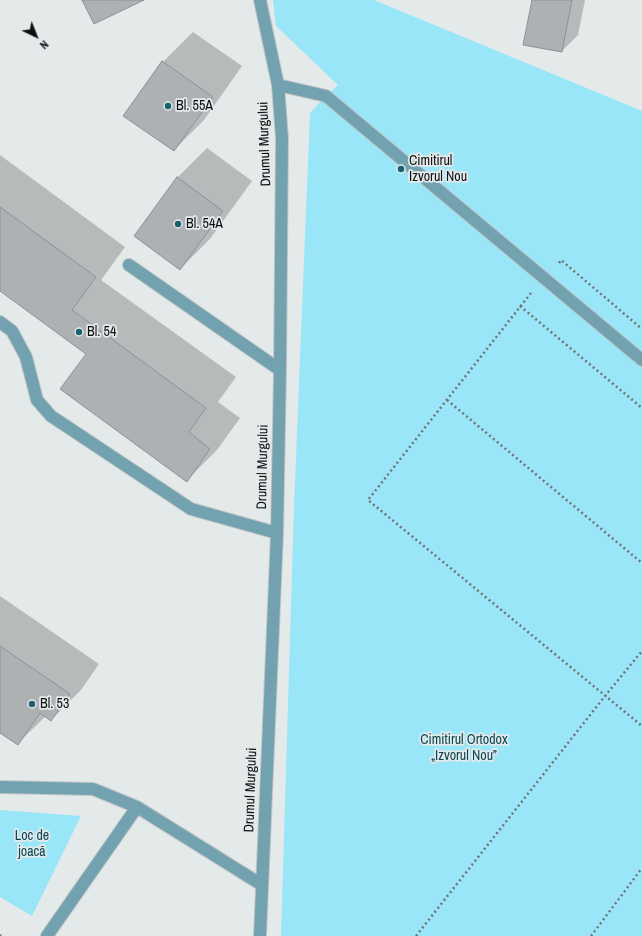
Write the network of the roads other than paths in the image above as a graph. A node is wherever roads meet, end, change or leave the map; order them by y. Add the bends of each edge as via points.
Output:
1 (260, 0) edge
2 (278, 85) junction
3 (129, 265) dead end
4 (0, 322) edge
5 (642, 360) edge
6 (280, 370) junction
7 (277, 534) junction
8 (0, 787) edge
9 (137, 807) junction
10 (262, 885) junction
11 (47, 936) edge
12 (260, 936) edge

1 - 2 street, Drumul Murgului
2 - 5 street via 326,96
2 - 6 street, Drumul Murgului via 282,138
3 - 6 street
4 - 7 street via 12,331 26,357 37,400 51,416 191,508
6 - 7 street, Drumul Murgului
7 - 10 street, Drumul Murgului
8 - 9 street via 93,789
9 - 10 street
9 - 11 street
10 - 12 street, Drumul Murgului

